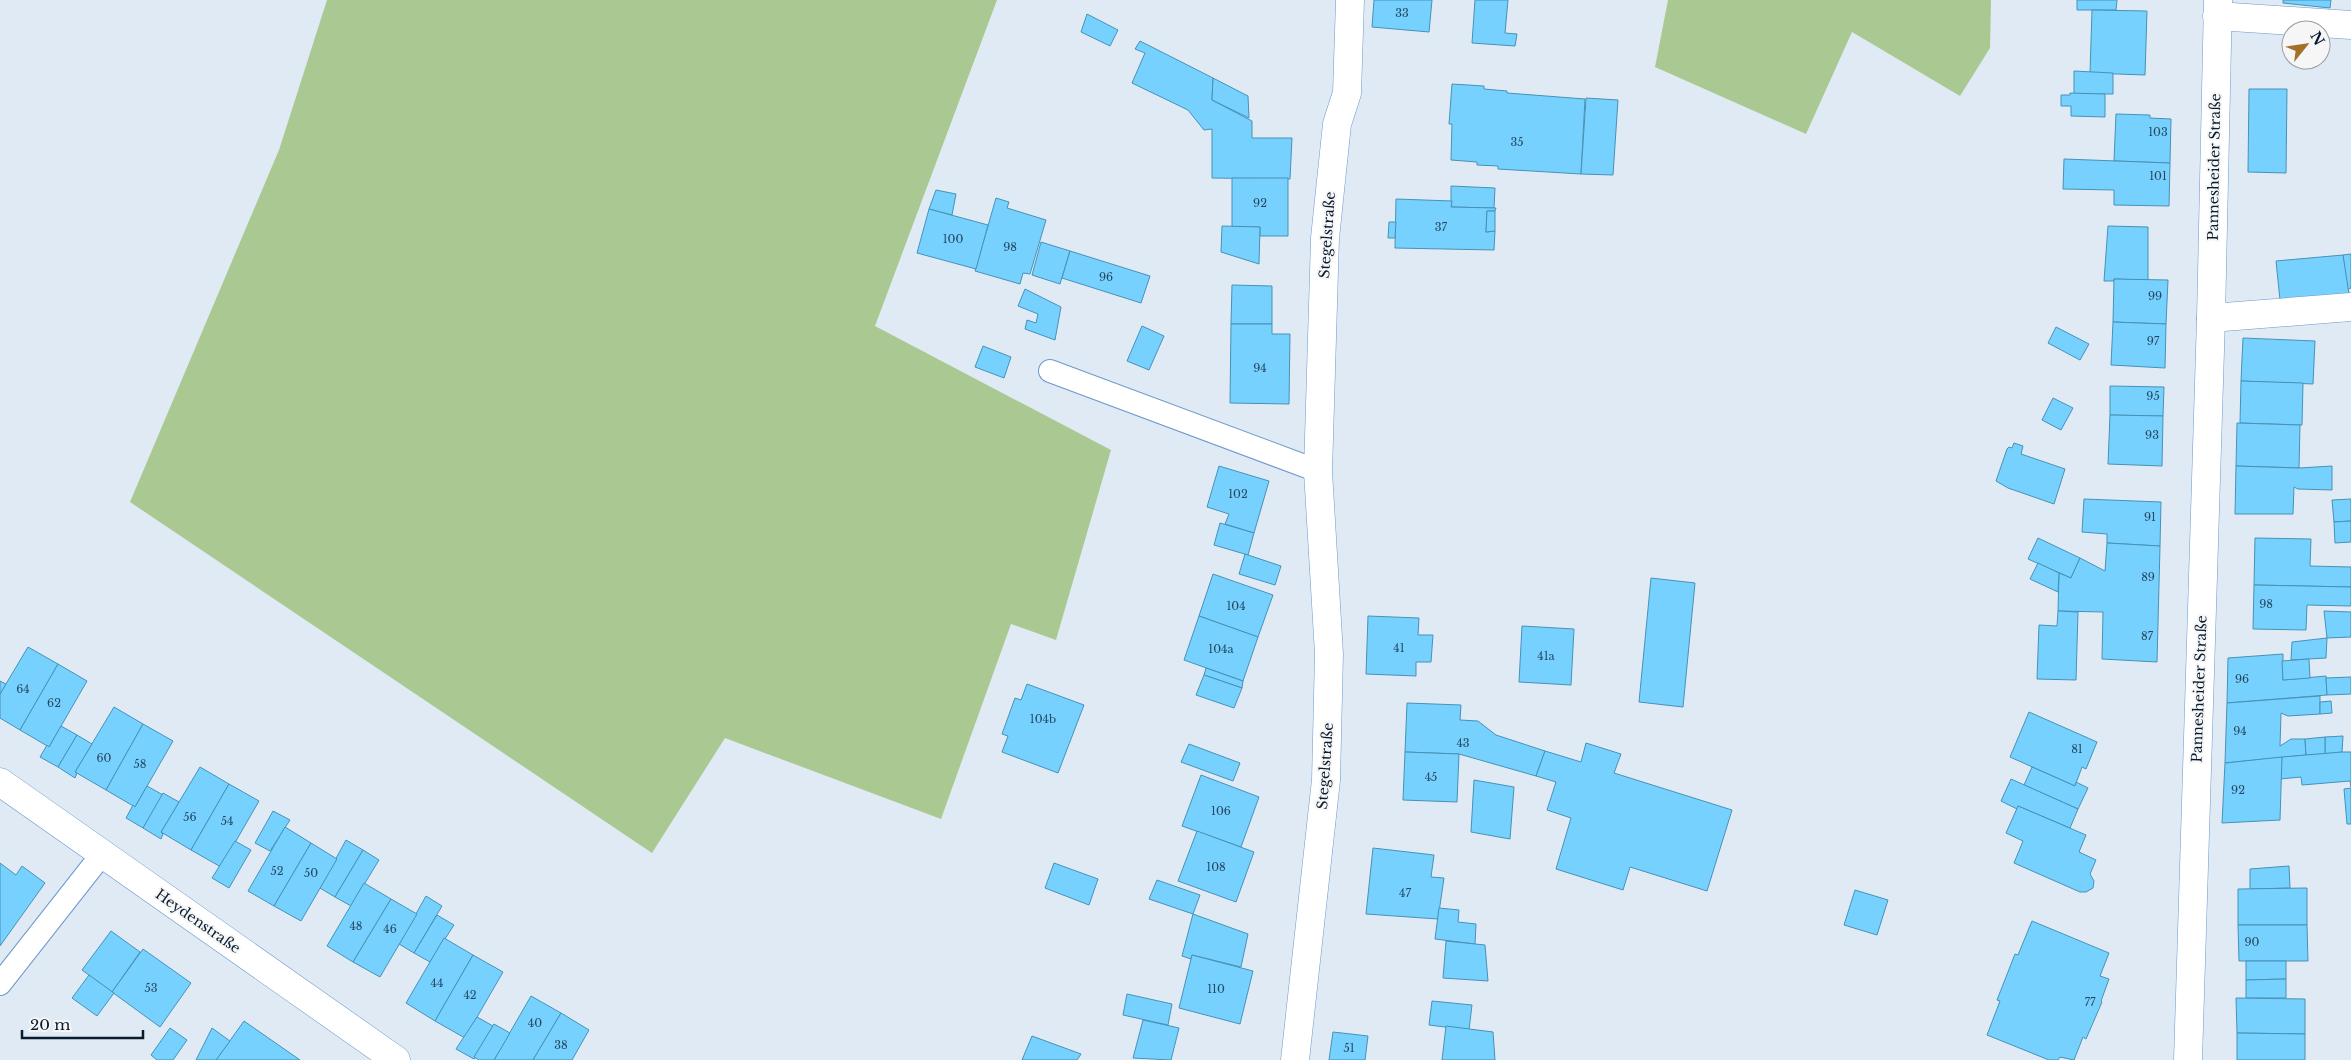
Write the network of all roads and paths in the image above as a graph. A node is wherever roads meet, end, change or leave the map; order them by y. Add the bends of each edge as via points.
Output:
1 (1350, 0) edge
2 (2217, 8) edge
3 (2351, 25) edge
4 (2351, 307) edge
5 (2211, 318) junction
6 (1050, 371) dead end
7 (1318, 471) junction
8 (0, 782) edge
9 (103, 853) junction
10 (0, 984) edge
11 (396, 1060) edge
12 (1295, 1060) edge
13 (2188, 1060) edge

1 - 7 street, Stegelstraße via 1348,93 1337,124 1325,238
2 - 3 street, Pannesheider Straße
2 - 5 street, Pannesheider Straße
4 - 5 street
5 - 13 street, Pannesheider Straße
6 - 7 lane
7 - 12 street, Stegelstraße via 1329,654 1326,780
8 - 9 street, Heydenstraße
9 - 10 lane
9 - 11 street, Heydenstraße

